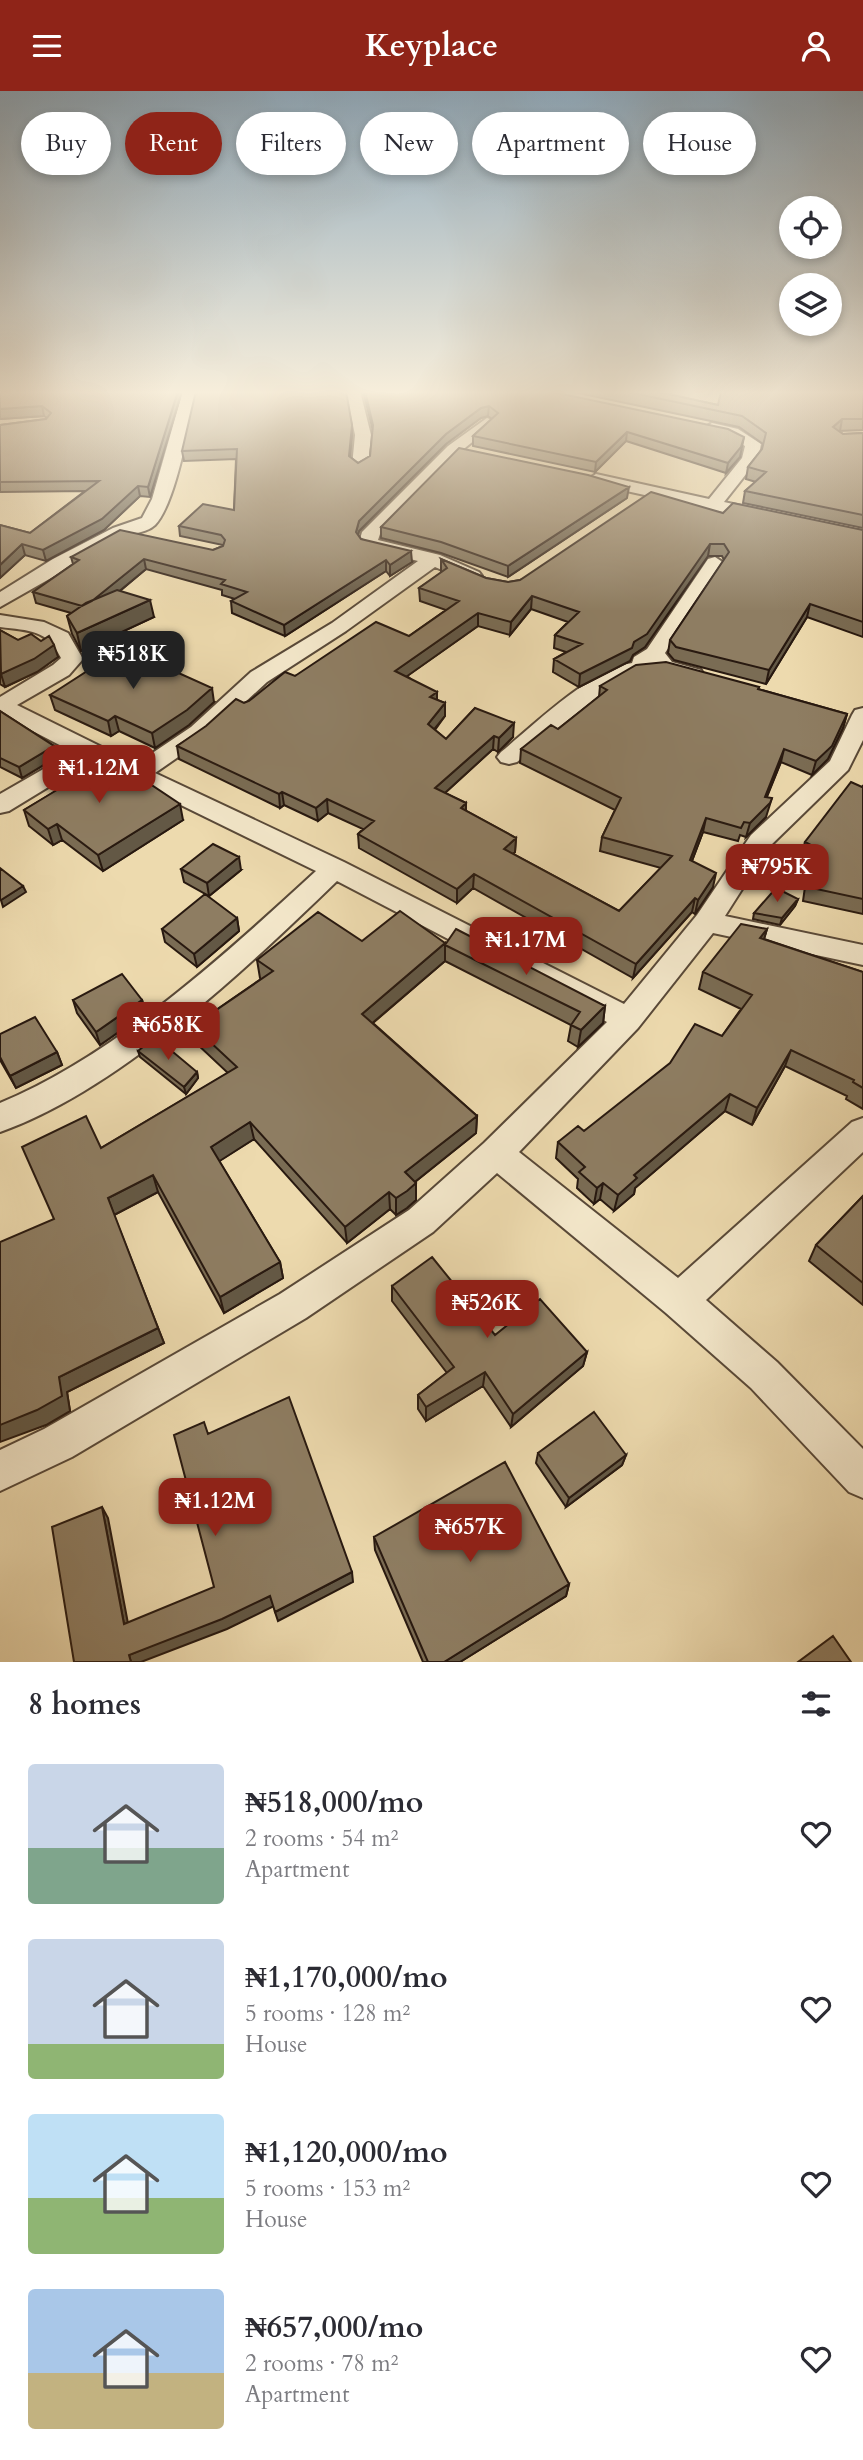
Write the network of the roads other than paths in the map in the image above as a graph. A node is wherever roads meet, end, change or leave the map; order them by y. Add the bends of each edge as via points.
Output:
1 (169, 464) edge
2 (439, 464) edge
3 (746, 464) edge
4 (576, 474) edge
5 (650, 493) junction
6 (712, 506) junction
7 (628, 509) edge
8 (777, 519) edge
9 (119, 532) junction
10 (156, 540) edge
11 (433, 559) junction
12 (715, 563) dead end
13 (492, 583) edge
14 (0, 601) edge
15 (0, 621) edge
16 (659, 660) junction
17 (716, 681) edge
18 (0, 706) edge
19 (852, 715) edge
20 (88, 752) junction
21 (509, 757) dead end
22 (136, 775) junction
23 (0, 805) edge
24 (335, 868) junction
25 (707, 922) junction
26 (863, 955) edge
27 (628, 1020) junction
28 (0, 1118) edge
29 (863, 1132) edge
30 (496, 1153) junction
31 (678, 1301) junction
32 (0, 1471) edge
33 (863, 1478) edge

1 - 9 street via 155,515 142,526
2 - 11 street via 371,533 368,543
3 - 6 street
4 - 5 street
5 - 6 street
5 - 7 street
6 - 8 street
9 - 10 street
9 - 14 street
11 - 13 street
11 - 22 street via 339,627 259,677 199,732
12 - 16 street
15 - 18 street via 37,626 61,636 72,659
16 - 17 street
16 - 21 street via 596,686
18 - 20 street
19 - 25 street via 841,765 760,841
20 - 22 street
20 - 23 street
22 - 24 street
24 - 27 street
24 - 28 street via 269,931 165,1016 57,1092
25 - 26 street
25 - 27 street
27 - 30 street
29 - 31 street
30 - 31 street
30 - 32 street via 421,1221 293,1306 58,1443
31 - 33 street via 764,1375

